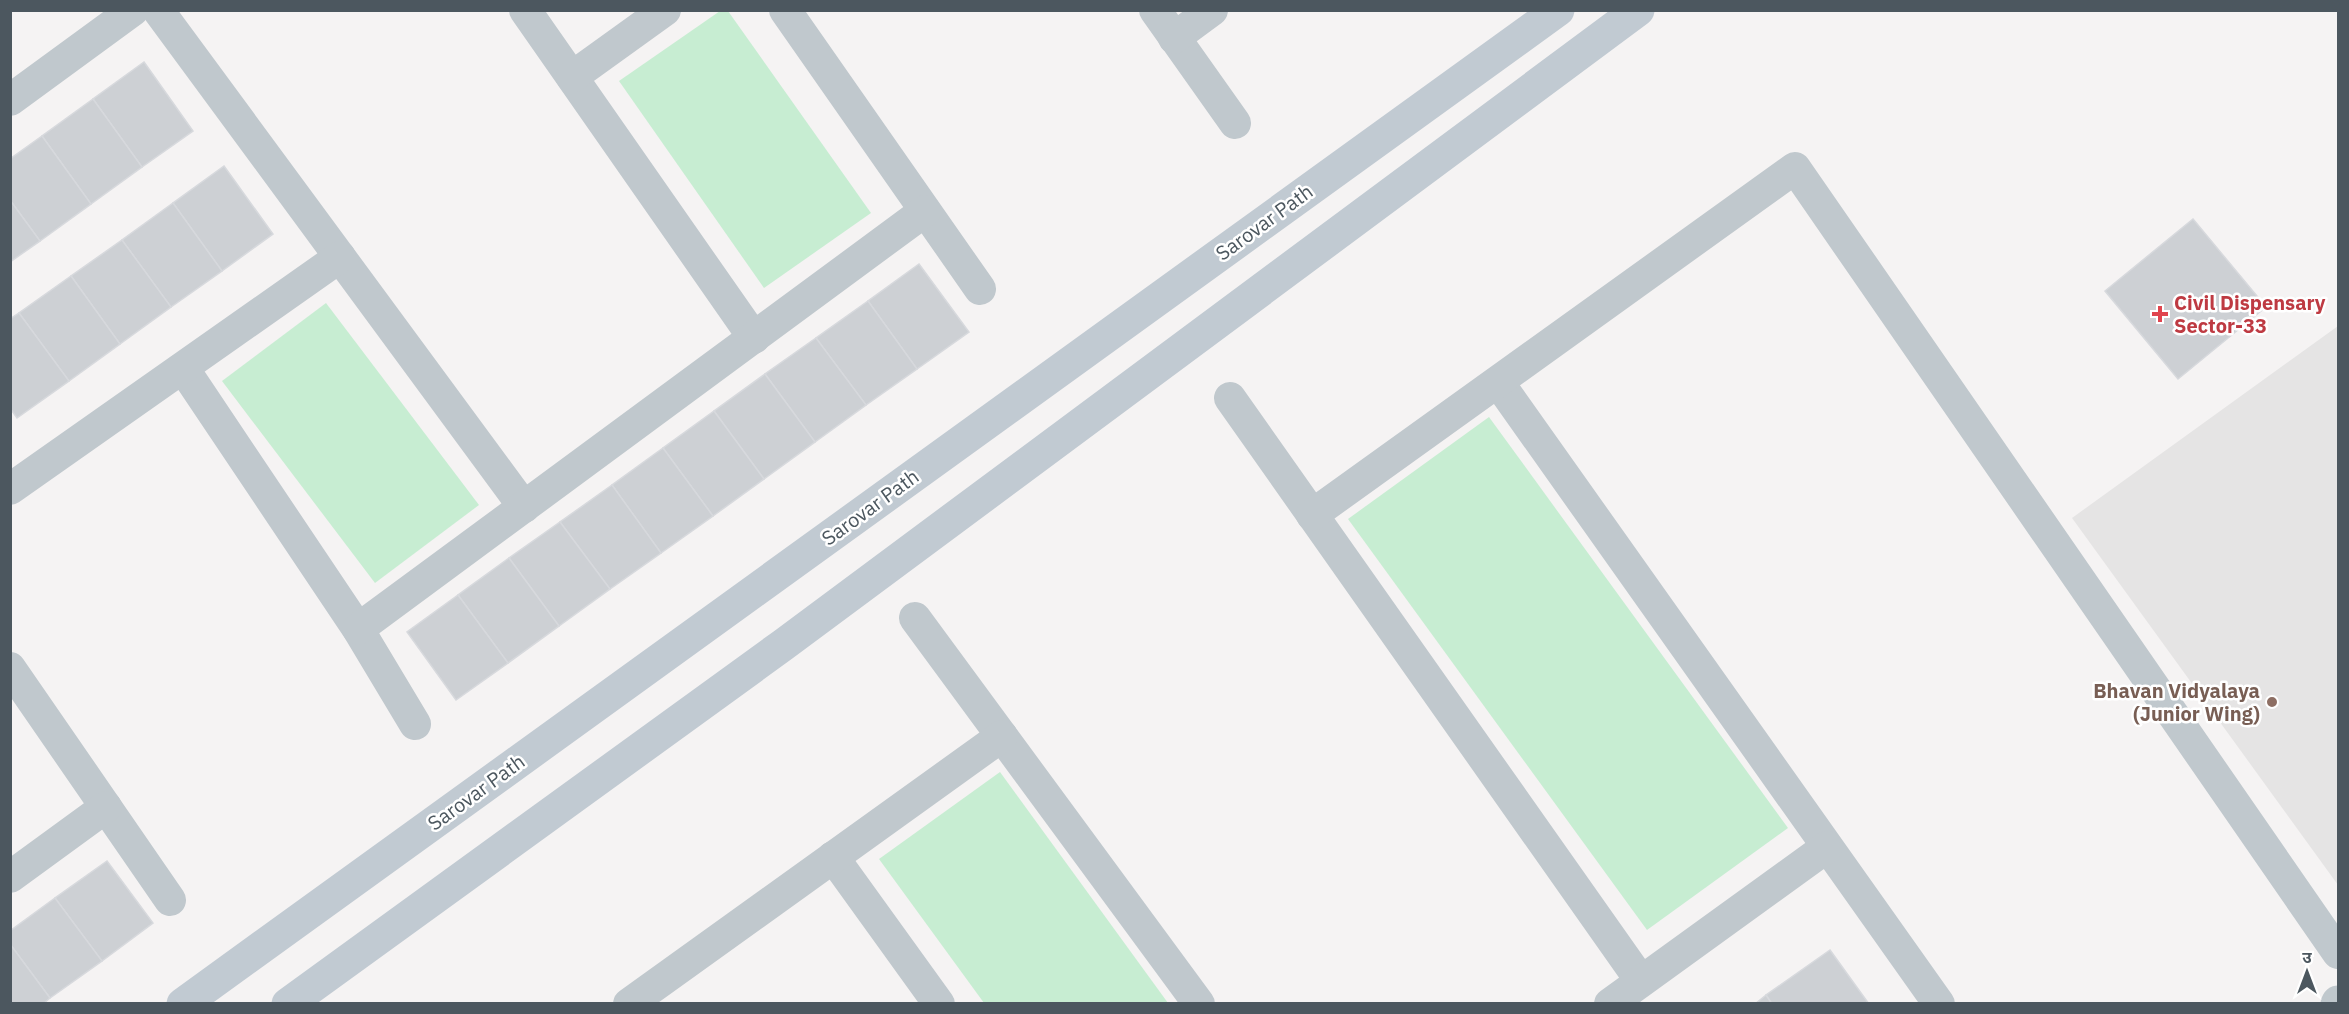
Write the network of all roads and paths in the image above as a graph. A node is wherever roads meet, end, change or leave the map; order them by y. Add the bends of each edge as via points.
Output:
1 (133, 10) edge
2 (158, 10) edge
3 (525, 10) edge
4 (665, 10) edge
5 (785, 10) edge
6 (1155, 10) edge
7 (1212, 10) edge
8 (1557, 10) edge
9 (1638, 10) edge
10 (1174, 38) junction
11 (572, 77) junction
12 (10, 100) edge
13 (1235, 123) dead end
14 (926, 212) junction
15 (340, 257) junction
16 (980, 289) dead end
17 (754, 338) junction
18 (183, 368) junction
19 (1498, 382) junction
20 (1230, 398) dead end
21 (10, 489) edge
22 (524, 507) junction
23 (1312, 515) junction
24 (915, 618) dead end
25 (358, 629) junction
26 (10, 668) edge
27 (415, 724) dead end
28 (1002, 736) junction
29 (106, 807) junction
30 (1827, 847) junction
31 (833, 857) junction
32 (10, 877) edge
33 (170, 900) dead end
34 (2338, 953) edge
35 (1641, 981) junction
36 (183, 1004) edge
37 (288, 1004) edge
38 (629, 1004) edge
39 (939, 1004) edge
40 (1199, 1004) edge
41 (1610, 1004) edge
42 (1939, 1004) edge

1 - 12 street
2 - 15 street
3 - 11 street
4 - 11 street
5 - 14 street
6 - 10 street
7 - 10 street
8 - 36 main road, Sarovar Path
9 - 37 main road via 783,645
10 - 13 street
11 - 17 street
14 - 16 street
14 - 17 street
15 - 18 street
15 - 22 street
17 - 22 street
18 - 21 street
18 - 25 street
19 - 23 street
19 - 30 street
19 - 34 street via 1795,168
20 - 23 street
22 - 25 street
23 - 35 street
24 - 28 street
25 - 27 street
26 - 29 street
28 - 31 street
28 - 40 street
29 - 32 street
29 - 33 street
30 - 35 street
30 - 42 street
31 - 38 street
31 - 39 street
35 - 41 street

